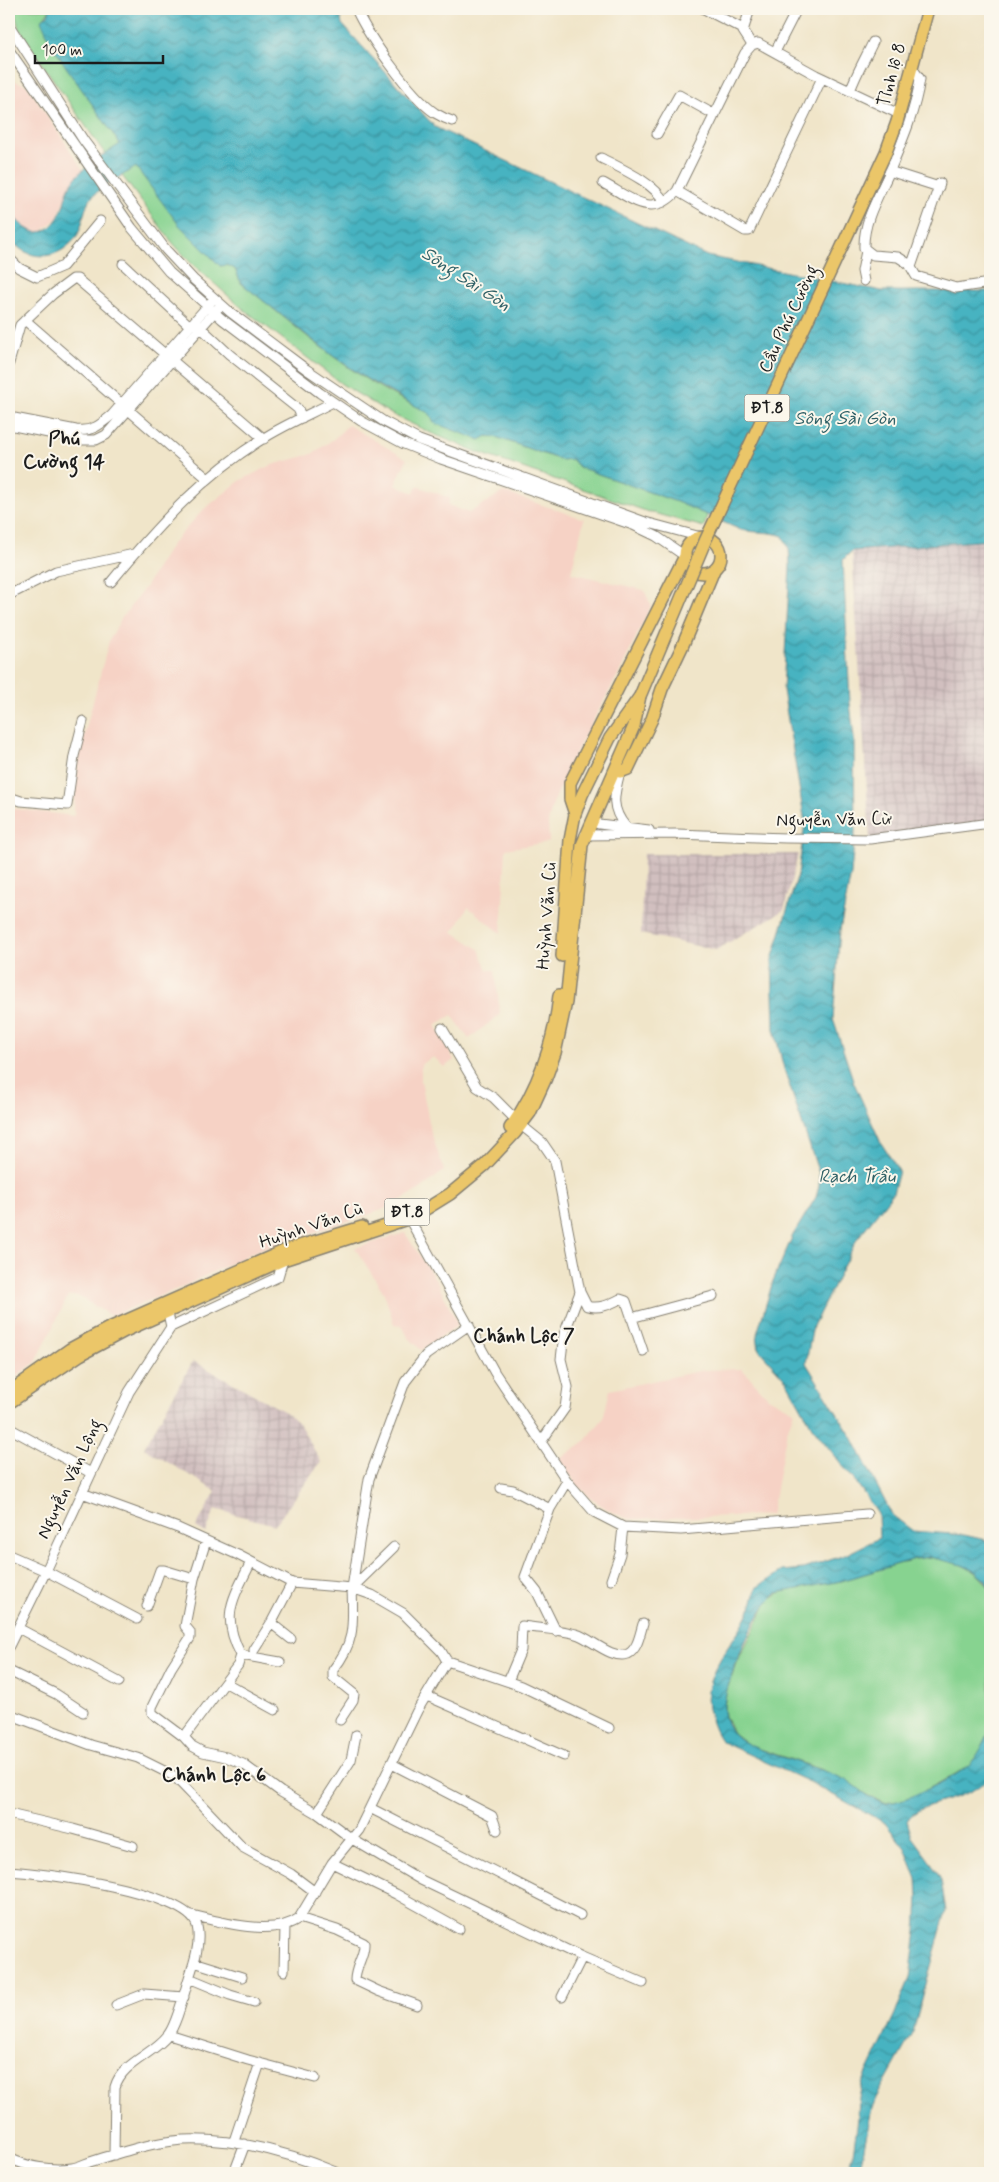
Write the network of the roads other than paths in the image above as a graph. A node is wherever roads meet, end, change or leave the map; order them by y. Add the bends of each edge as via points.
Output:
1 (356, 9) edge
2 (704, 9) edge
3 (750, 9) edge
4 (797, 9) edge
5 (928, 9) edge
6 (9, 25) edge
7 (743, 29) junction
8 (873, 42) dead end
9 (752, 45) junction
10 (9, 50) edge
11 (775, 52) junction
12 (9, 63) edge
13 (19, 66) junction
14 (912, 69) junction
15 (822, 78) junction
16 (850, 91) junction
17 (715, 114) junction
18 (898, 118) junction
19 (452, 122) dead end
20 (657, 134) dead end
21 (601, 158) dead end
22 (889, 171) junction
23 (603, 183) dead end
24 (677, 191) junction
25 (664, 202) junction
26 (100, 221) dead end
27 (866, 251) junction
28 (9, 258) edge
29 (123, 264) dead end
30 (911, 267) junction
31 (864, 281) dead end
32 (990, 283) edge
33 (218, 301) junction
34 (211, 309) junction
35 (25, 320) junction
36 (190, 326) junction
37 (201, 328) junction
38 (169, 357) junction
39 (9, 363) edge
40 (333, 402) junction
41 (125, 408) junction
42 (9, 417) edge
43 (302, 418) junction
44 (9, 425) edge
45 (264, 439) junction
46 (450, 452) junction
47 (446, 461) junction
48 (208, 479) junction
49 (701, 537) junction
50 (134, 554) junction
51 (686, 560) junction
52 (714, 570) junction
53 (675, 577) junction
54 (111, 582) dead end
55 (9, 595) edge
56 (701, 600) junction
57 (640, 696) junction
58 (83, 721) dead end
59 (620, 772) junction
60 (609, 783) junction
61 (9, 797) edge
62 (570, 799) junction
63 (575, 814) junction
64 (592, 821) junction
65 (990, 823) edge
66 (626, 827) junction
67 (571, 834) junction
68 (677, 834) junction
69 (585, 835) junction
70 (442, 1028) dead end
71 (519, 1122) junction
72 (408, 1216) junction
73 (284, 1255) junction
74 (580, 1292) junction
75 (713, 1296) dead end
76 (166, 1309) junction
77 (631, 1318) junction
78 (469, 1325) junction
79 (171, 1327) junction
80 (643, 1351) dead end
81 (9, 1392) edge
82 (9, 1403) edge
83 (9, 1428) edge
84 (541, 1442) junction
85 (91, 1473) junction
86 (567, 1481) junction
87 (500, 1488) dead end
88 (82, 1493) junction
89 (550, 1509) junction
90 (867, 1514) dead end
91 (623, 1527) junction
92 (206, 1541) junction
93 (394, 1547) dead end
94 (9, 1555) edge
95 (251, 1562) junction
96 (46, 1570) junction
97 (194, 1579) junction
98 (611, 1580) dead end
99 (292, 1583) junction
100 (352, 1588) junction
101 (147, 1606) dead end
102 (137, 1619) dead end
103 (271, 1623) junction
104 (643, 1624) dead end
105 (18, 1628) junction
106 (556, 1631) junction
107 (291, 1639) dead end
108 (9, 1646) edge
109 (254, 1650) dead end
110 (241, 1655) junction
111 (446, 1661) junction
112 (280, 1662) dead end
113 (9, 1671) edge
114 (119, 1682) dead end
115 (508, 1682) junction
116 (226, 1683) junction
117 (427, 1696) junction
118 (274, 1710) dead end
119 (83, 1712) dead end
120 (9, 1714) edge
121 (340, 1720) dead end
122 (609, 1728) dead end
123 (356, 1735) dead end
124 (184, 1737) junction
125 (564, 1756) dead end
126 (392, 1764) junction
127 (370, 1808) junction
128 (317, 1813) junction
129 (9, 1814) edge
130 (497, 1830) dead end
131 (352, 1838) junction
132 (133, 1846) dead end
133 (332, 1863) junction
134 (9, 1871) edge
135 (315, 1892) junction
136 (188, 1914) junction
137 (580, 1915) dead end
138 (299, 1918) junction
139 (285, 1925) junction
140 (459, 1929) dead end
141 (582, 1957) junction
142 (194, 1962) junction
143 (284, 1971) dead end
144 (242, 1977) dead end
145 (189, 1978) junction
146 (643, 1983) dead end
147 (184, 1997) junction
148 (562, 1997) dead end
149 (254, 2002) dead end
150 (116, 2005) dead end
151 (417, 2005) dead end
152 (169, 2034) junction
153 (260, 2063) junction
154 (315, 2078) dead end
155 (234, 2142) junction
156 (245, 2144) junction
157 (114, 2155) junction
158 (9, 2158) edge
159 (56, 2171) edge
160 (234, 2173) edge
161 (338, 2173) edge

1 - 19 street via 404,82 434,112
2 - 7 street
3 - 7 street
4 - 11 street
5 - 14 main road, Tỉnh lộ 8 / ĐT.8
6 - 33 street via 84,141 139,217 192,279
7 - 9 street
8 - 16 street via 856,72
9 - 11 street via 758,43
9 - 17 street
10 - 13 street
11 - 15 street
12 - 13 street
13 - 34 street via 132,228 169,272
14 - 18 main road, Tỉnh lộ 8 / ĐT.8
14 - 22 street via 920,80 917,100
15 - 16 street
15 - 24 street via 749,231
16 - 18 street
17 - 20 street via 679,95
17 - 24 street
18 - 57 main road, Cầu Phú Cường / ĐT.8, bridge via 886,152 706,539
21 - 25 street via 660,193
22 - 27 street via 870,216 864,241
22 - 30 street via 939,185
23 - 25 street via 646,206
24 - 25 street
26 - 28 street via 63,266 38,277 19,268
27 - 30 street via 898,257
27 - 31 street via 862,271
29 - 36 street
30 - 32 street via 916,276 956,288
33 - 34 street
33 - 46 street via 346,398 397,429
34 - 36 street
34 - 37 street
34 - 40 street
35 - 38 street via 52,294 78,279
35 - 39 street via 20,325
35 - 41 street
36 - 37 street via 196,324
36 - 38 street
37 - 38 street
37 - 43 street via 298,409
38 - 41 street
38 - 45 street
40 - 43 street
40 - 47 street via 383,434
41 - 42 street via 86,431
41 - 44 street via 106,435 96,440
41 - 48 street
43 - 45 street
45 - 48 street
46 - 47 street
46 - 49 street via 645,522
47 - 51 street via 645,530
48 - 50 street via 155,528
49 - 51 main road via 690,542
49 - 52 main road via 713,540 720,548 720,560
50 - 54 street
50 - 55 street via 56,571
51 - 52 main road via 697,572
51 - 53 main road
52 - 56 main road
53 - 56 main road via 696,581 700,586
53 - 62 main road via 570,783
56 - 59 main road via 628,770
57 - 59 main road, ĐT.8 via 641,727
57 - 60 main road, ĐT.8 via 634,726
57 - 62 main road, ĐT.8 via 606,733
57 - 63 main road, Huỳnh Văn Cù / ĐT.8 via 610,738
58 - 61 street via 67,805
59 - 60 main road, ĐT.8
59 - 66 street via 615,809
60 - 64 main road, ĐT.8
62 - 63 main road, Huỳnh Văn Cù / ĐT.8
63 - 64 main road
63 - 67 main road, Huỳnh Văn Cù / ĐT.8
64 - 66 street, Nguyễn Văn Cừ
64 - 69 main road
65 - 68 street, Nguyễn Văn Cừ via 870,839
66 - 68 street, Nguyễn Văn Cừ
67 - 69 main road
67 - 71 main road, Huỳnh Văn Cù / ĐT.8 via 558,1003 538,1078
68 - 69 street, Nguyễn Văn Cừ
69 - 71 main road via 579,856 564,1018 546,1078 530,1114
70 - 71 street via 477,1086
71 - 72 main road via 485,1165 450,1194
71 - 74 street via 542,1142 555,1161
72 - 73 main road
72 - 78 street
73 - 76 main road
73 - 79 street, Huỳnh Văn Cù via 278,1277
74 - 77 street via 586,1306 607,1306 620,1299 626,1301
74 - 84 street via 564,1334 561,1359 568,1387 565,1408
75 - 77 street
76 - 79 street
76 - 81 main road via 85,1340
76 - 82 main road via 86,1351
77 - 80 street
78 - 84 street
78 - 100 street via 426,1355 405,1382 369,1479
79 - 85 street, Nguyễn Văn Lộng via 129,1392
83 - 85 street
84 - 86 street
85 - 88 street, Nguyễn Văn Lộng
86 - 89 street
86 - 91 street via 594,1512
87 - 89 street via 513,1490
88 - 92 street
88 - 96 street, Nguyễn Văn Lộng
89 - 106 street via 525,1577 537,1592
90 - 91 street via 681,1530
91 - 98 street via 620,1554
92 - 95 street
92 - 97 street
93 - 100 street
94 - 96 street
95 - 99 street
95 - 110 street via 234,1597 229,1621
96 - 102 street
96 - 105 street, Nguyễn Văn Lộng
97 - 101 street via 160,1570
97 - 124 street via 185,1626 190,1638 152,1707 152,1713
99 - 100 street
99 - 103 street
100 - 111 street via 403,1612 441,1651
100 - 121 street via 352,1634 342,1658 332,1670 333,1677 354,1694
103 - 107 street
103 - 109 street
104 - 106 street via 636,1645 626,1655 614,1654 578,1635
105 - 108 street, Nguyễn Văn Lộng
105 - 114 street
106 - 115 street via 522,1626 521,1650
110 - 112 street
110 - 116 street
111 - 115 street
111 - 117 street
113 - 119 street via 56,1694
115 - 122 street via 555,1700
116 - 118 street
116 - 124 street
117 - 125 street
117 - 126 street
120 - 135 street via 91,1746 138,1758 174,1776 242,1847 291,1874
123 - 128 street via 350,1760
124 - 128 street via 203,1752 243,1764
126 - 127 street
126 - 130 street via 492,1816
127 - 131 street
127 - 137 street
128 - 131 street
129 - 132 street
131 - 133 street
131 - 141 street via 421,1880
133 - 135 street
133 - 140 street
134 - 136 street via 132,1890
135 - 138 street
136 - 139 street via 258,1926
136 - 142 street via 196,1925 198,1938
138 - 139 street
138 - 151 street via 338,1930 364,1943 355,1980 378,1992
139 - 143 street
141 - 146 street
141 - 148 street
142 - 144 street
142 - 145 street
145 - 147 street
145 - 149 street
147 - 150 street via 144,1994
147 - 152 street
152 - 153 street
152 - 157 street via 117,2078
153 - 154 street
153 - 155 street
155 - 156 street
155 - 157 street via 182,2140
156 - 160 street
156 - 161 street via 306,2160
157 - 159 street
158 - 159 street

